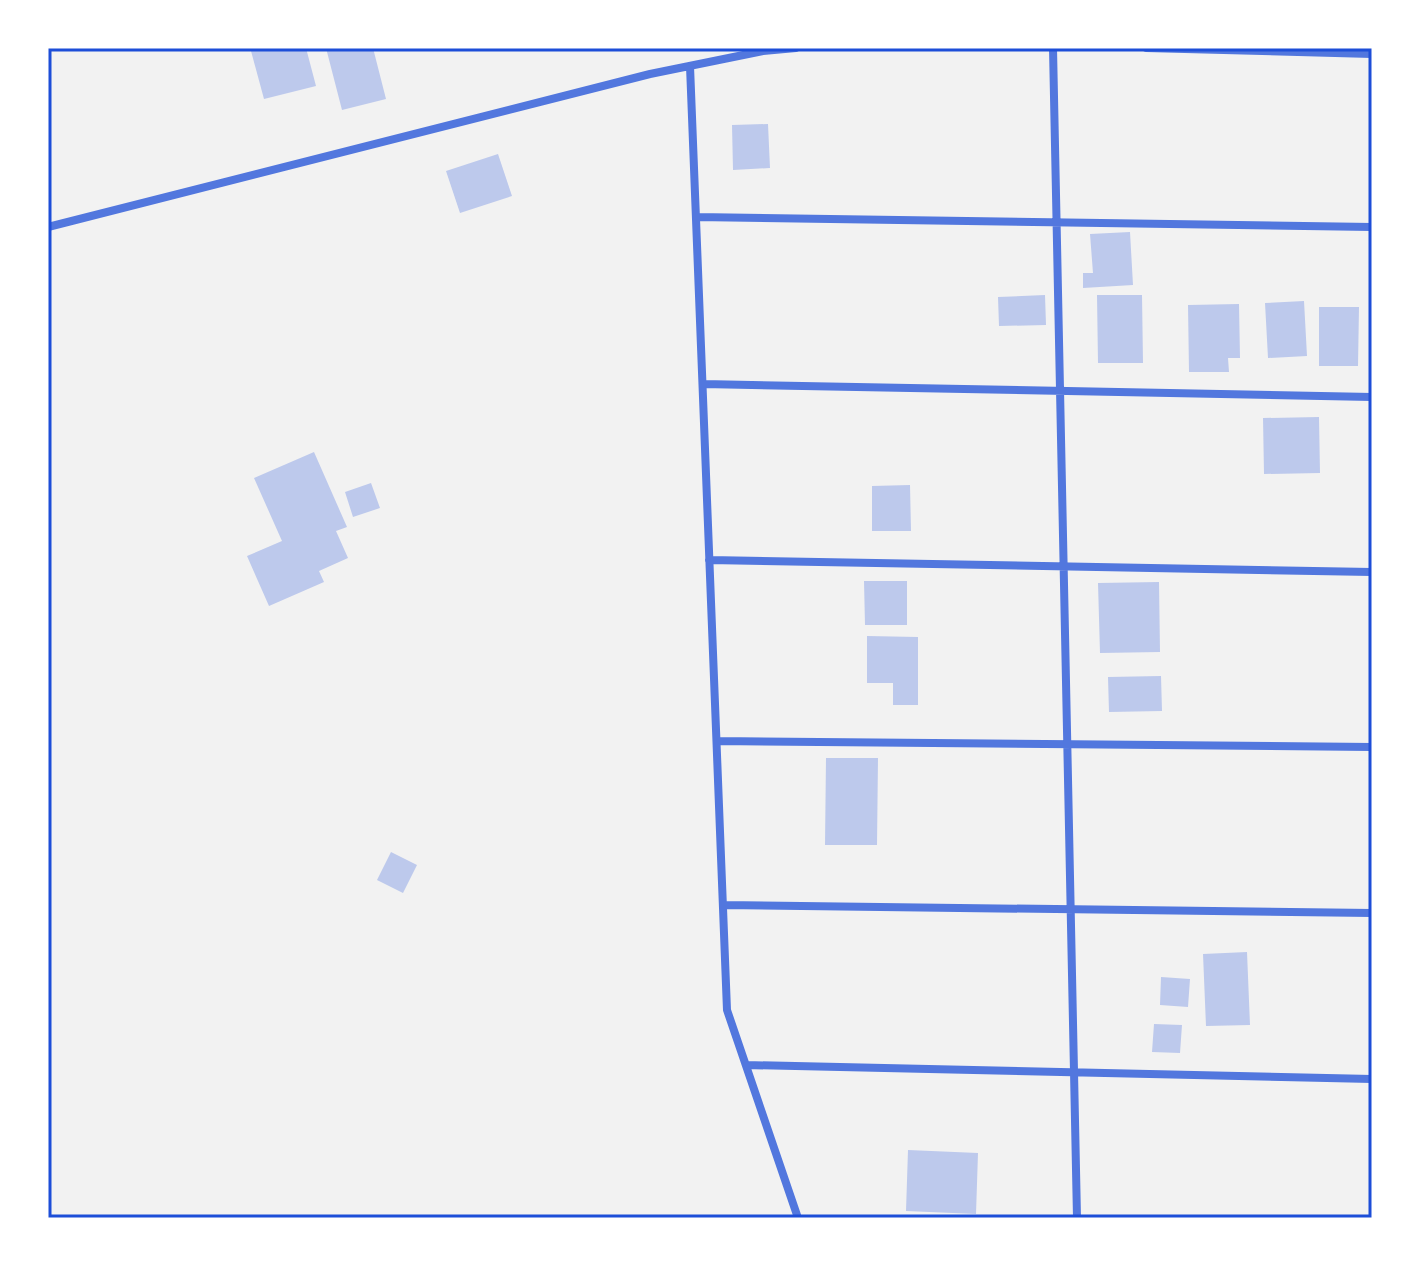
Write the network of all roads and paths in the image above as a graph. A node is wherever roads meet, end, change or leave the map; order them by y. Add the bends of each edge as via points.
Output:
1 (796, 48) edge
2 (1053, 48) edge
3 (1146, 48) edge
4 (1372, 54) edge
5 (690, 66) junction
6 (696, 217) junction
7 (1056, 222) junction
8 (48, 227) edge
9 (1372, 227) edge
10 (703, 384) junction
11 (1060, 391) junction
12 (1372, 397) edge
13 (709, 560) junction
14 (1063, 566) junction
15 (1372, 572) edge
16 (717, 741) junction
17 (1066, 744) junction
18 (1372, 747) edge
19 (723, 905) junction
20 (1070, 909) junction
21 (1372, 913) edge
22 (746, 1065) junction
23 (1073, 1072) junction
24 (1372, 1079) edge
25 (798, 1218) edge
26 (1077, 1218) edge

1 - 5 street
2 - 7 street
3 - 4 street
5 - 6 street
5 - 8 street
6 - 7 street
6 - 10 street
7 - 9 street
7 - 11 street
10 - 11 street
10 - 13 street
11 - 12 street
11 - 14 street
13 - 14 street
13 - 16 street
14 - 15 street
14 - 17 street
16 - 17 street
16 - 19 street
17 - 18 street
17 - 20 street
19 - 20 street
19 - 22 street via 727,1010
20 - 21 street
20 - 23 street
22 - 23 street
22 - 25 street
23 - 24 street
23 - 26 street

